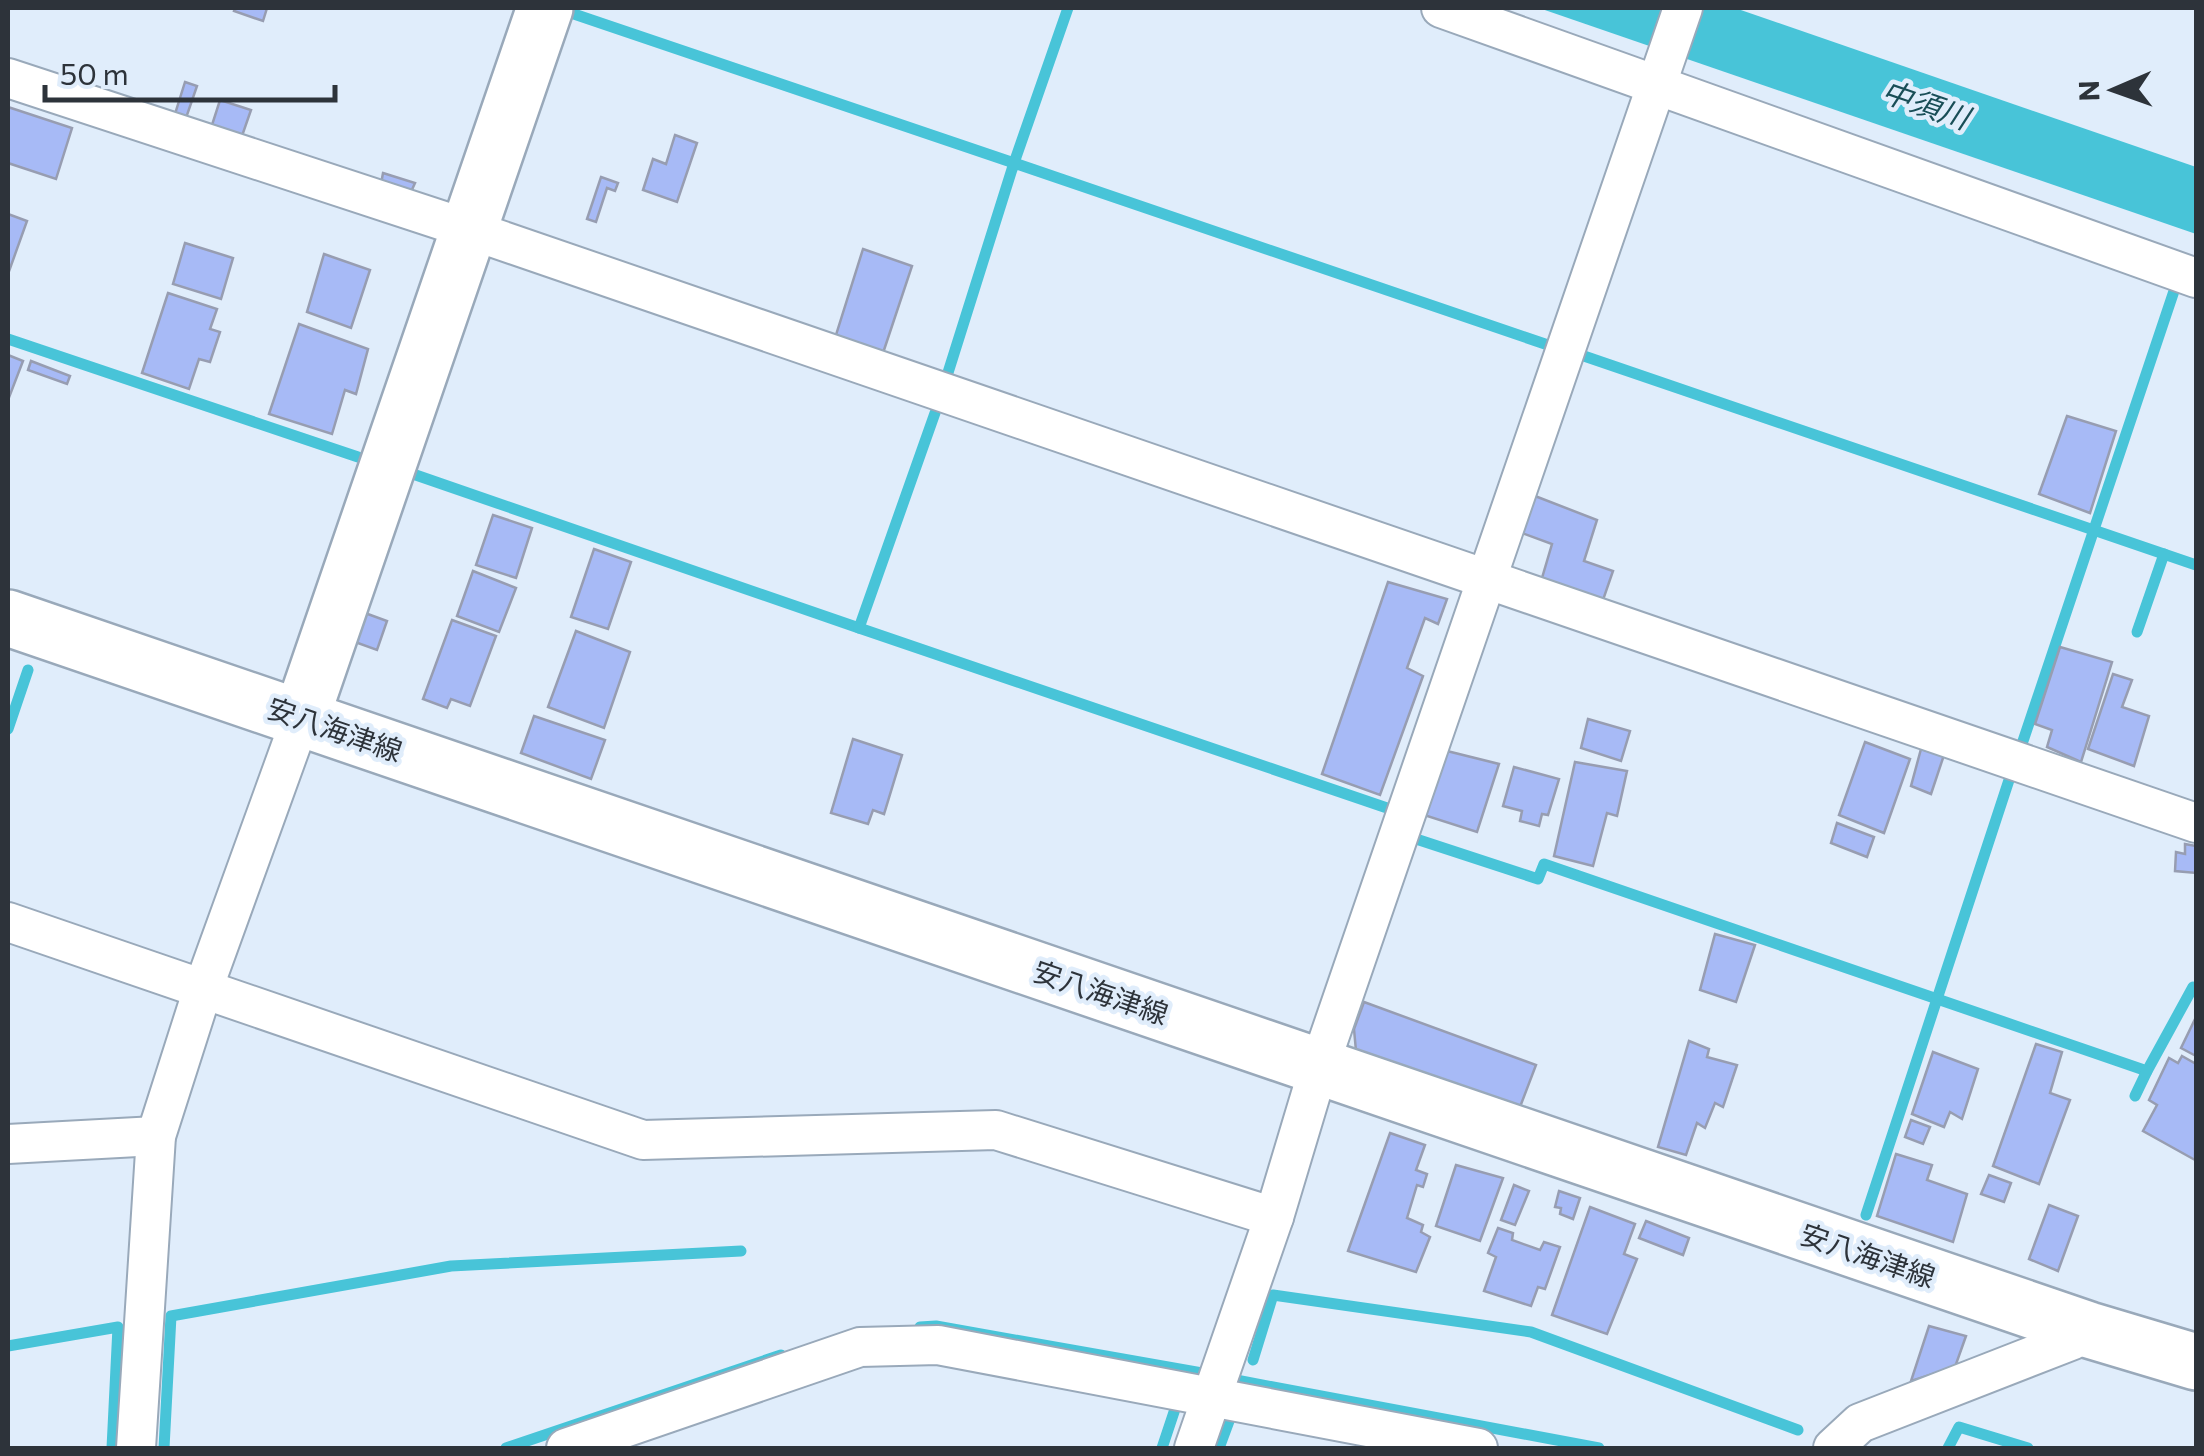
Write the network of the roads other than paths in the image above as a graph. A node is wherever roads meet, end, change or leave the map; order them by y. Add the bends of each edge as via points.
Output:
1 (545, 8) edge
2 (1440, 8) edge
3 (1682, 8) edge
4 (1660, 73) junction
5 (8, 78) edge
6 (468, 229) junction
7 (2196, 278) edge
8 (1487, 580) junction
9 (8, 618) edge
10 (301, 718) junction
11 (2196, 823) edge
12 (8, 922) edge
13 (203, 989) junction
14 (1319, 1067) junction
15 (156, 1136) junction
16 (8, 1144) edge
17 (1274, 1217) junction
18 (2088, 1330) junction
19 (2196, 1362) edge
20 (1212, 1397) junction
21 (136, 1448) edge
22 (566, 1448) edge
23 (1194, 1448) edge
24 (1478, 1448) edge
25 (1834, 1448) edge

1 - 6 main road
2 - 4 street
3 - 4 street
4 - 7 street
4 - 8 street
5 - 6 street
6 - 8 street
6 - 10 main road
8 - 11 street
8 - 14 street
9 - 10 main road, 安八海津線
10 - 13 street
10 - 14 main road, 安八海津線
12 - 13 street
13 - 15 street
13 - 17 street via 643,1140 996,1130
14 - 17 street
14 - 18 main road, 安八海津線
15 - 16 street
15 - 21 street
17 - 20 street
18 - 19 main road, 安八海津線
18 - 25 street via 1860,1423
20 - 22 street via 938,1344 860,1347
20 - 23 street
20 - 24 street

